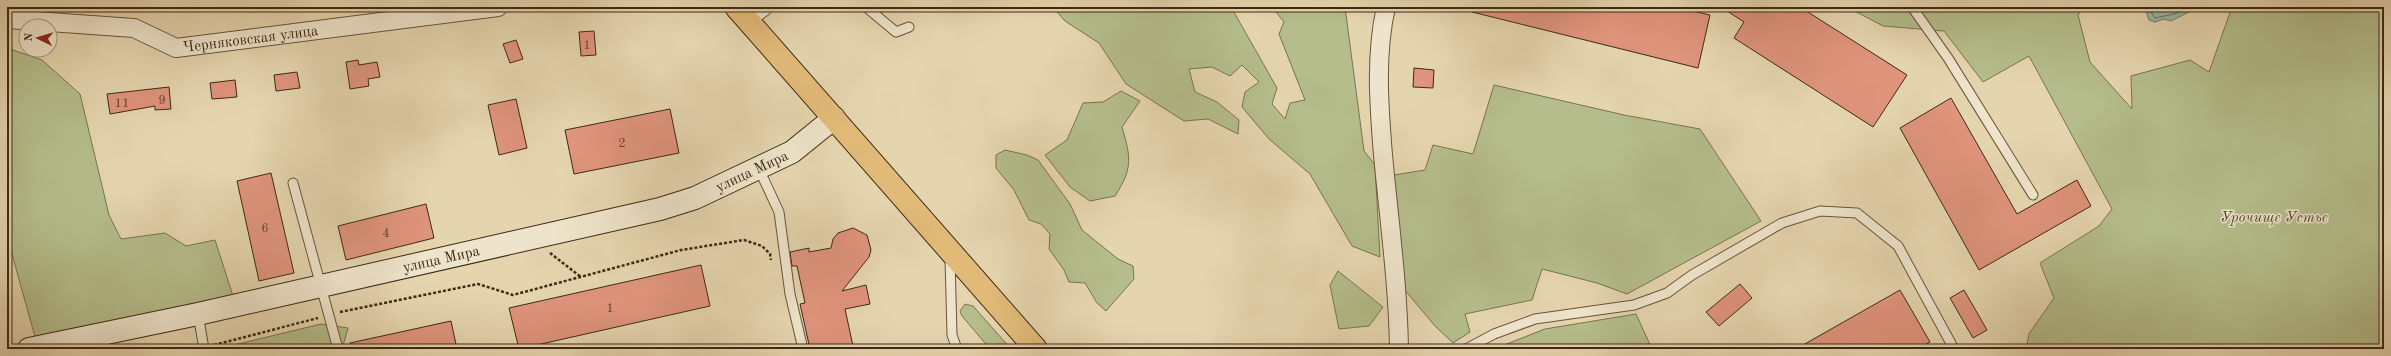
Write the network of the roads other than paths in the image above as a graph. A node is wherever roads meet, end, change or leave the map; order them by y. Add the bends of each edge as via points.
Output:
1 (498, 7) edge
2 (866, 7) edge
3 (1386, 7) edge
4 (1912, 7) edge
5 (749, 11) edge
6 (7, 19) edge
7 (909, 27) dead end
8 (834, 118) junction
9 (759, 169) junction
10 (293, 183) dead end
11 (2033, 195) dead end
12 (950, 252) junction
13 (320, 286) junction
14 (198, 314) junction
15 (40, 348) edge
16 (206, 348) edge
17 (338, 349) edge
18 (803, 349) edge
19 (957, 349) edge
20 (1036, 349) edge
21 (1400, 349) edge
22 (1466, 349) edge
23 (1954, 349) edge

1 - 6 street, Черняковская улица via 176,48 134,28
2 - 7 lane via 896,32
3 - 21 street via 1382,24 1379,69 1380,119
4 - 11 lane via 1948,58
5 - 8 highway
8 - 9 main road, улица Мира via 792,152
8 - 12 highway
9 - 13 main road, улица Мира via 695,198 660,209
9 - 18 lane via 778,212 790,294
10 - 13 lane
12 - 19 lane via 952,329
12 - 20 highway
13 - 14 main road, улица Мира
13 - 17 lane
14 - 15 main road, улица Мира
14 - 16 lane
22 - 23 lane via 1494,334 1535,318 1634,305 1667,293 1692,275 1782,223 1820,211 1856,214 1898,246

